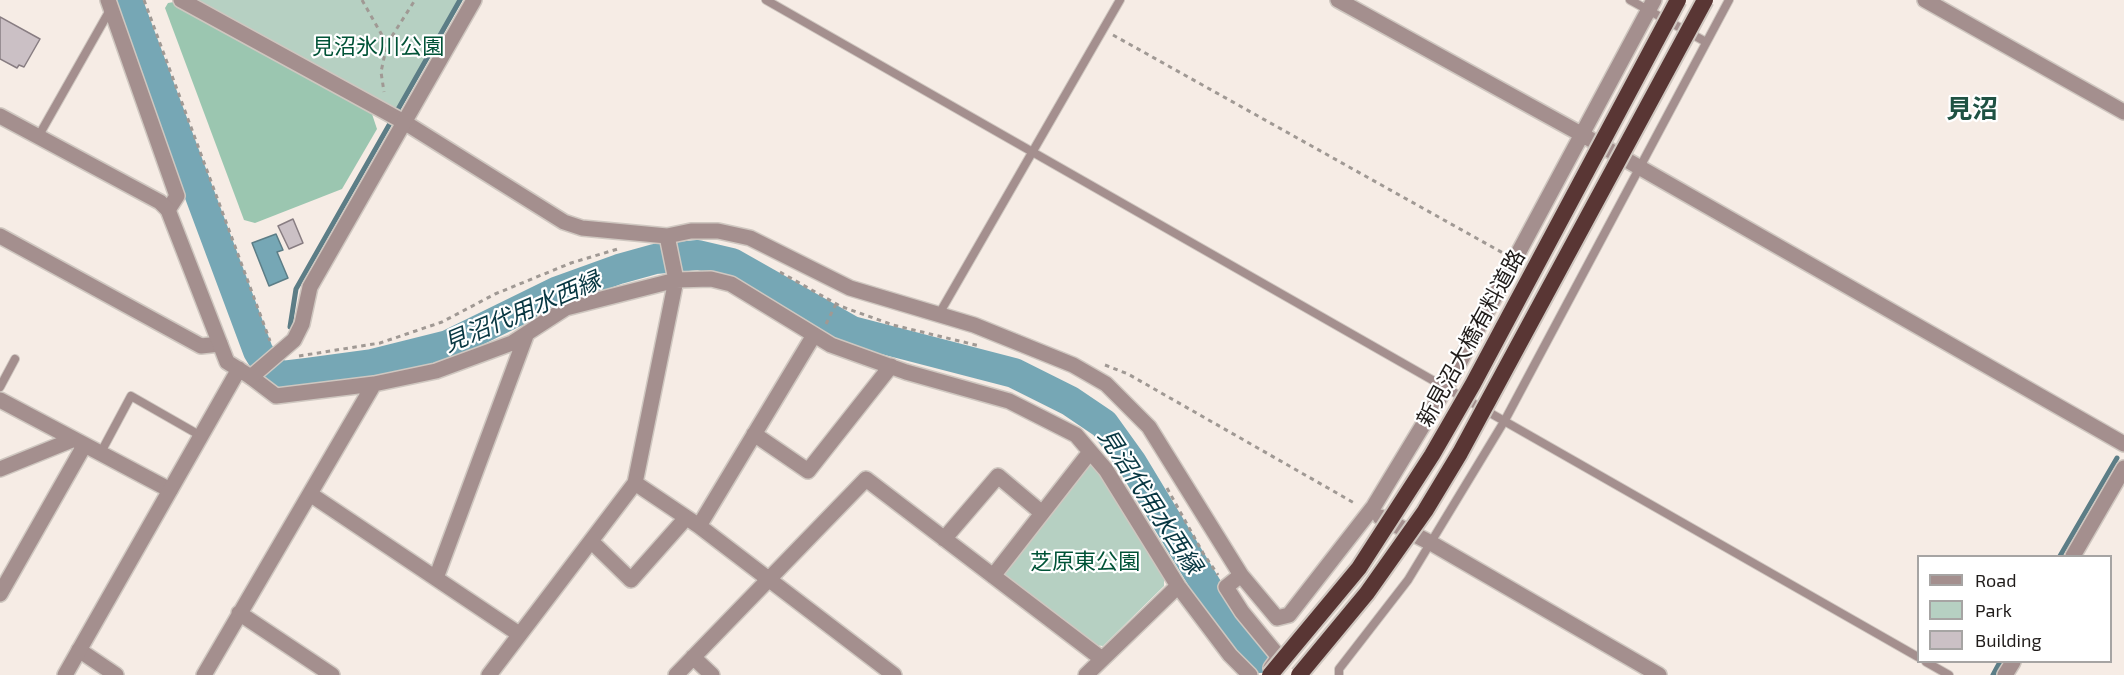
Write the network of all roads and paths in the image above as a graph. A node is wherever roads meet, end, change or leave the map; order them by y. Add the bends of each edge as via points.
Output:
1 (144, 0) edge
2 (181, 0) edge
3 (362, 0) edge
4 (415, 0) edge
5 (474, 0) edge
6 (766, 0) edge
7 (1120, 0) edge
8 (1338, 0) edge
9 (1630, 0) edge
10 (1678, 0) edge
11 (1705, 0) edge
12 (1729, 0) edge
13 (1925, 0) edge
14 (110, 4) edge
15 (1652, 5) edge
16 (1103, 30) junction
17 (1706, 42) junction
18 (387, 44) junction
19 (386, 111) junction
20 (2124, 112) edge
21 (1, 120) edge
22 (404, 122) junction
23 (1581, 134) junction
24 (38, 137) junction
25 (1033, 153) junction
26 (1638, 168) junction
27 (168, 210) junction
28 (0, 236) edge
29 (669, 241) junction
30 (1515, 259) junction
31 (676, 280) junction
32 (836, 304) dead end
33 (939, 314) junction
34 (819, 332) junction
35 (527, 333) junction
36 (220, 344) junction
37 (279, 353) junction
38 (15, 359) dead end
39 (891, 366) junction
40 (245, 373) junction
41 (1091, 376) junction
42 (375, 384) junction
43 (0, 387) edge
44 (1446, 388) junction
45 (0, 400) edge
46 (1505, 420) junction
47 (754, 434) junction
48 (201, 436) junction
49 (78, 443) junction
50 (2124, 444) edge
51 (1090, 452) junction
52 (100, 454) junction
53 (2124, 468) edge
54 (0, 469) edge
55 (635, 483) junction
56 (171, 490) junction
57 (310, 494) junction
58 (1370, 512) junction
59 (1042, 513) junction
60 (693, 522) junction
61 (944, 539) junction
62 (591, 541) junction
63 (1431, 543) junction
64 (2074, 555) edge
65 (1241, 575) junction
66 (993, 576) junction
67 (436, 578) junction
68 (769, 580) junction
69 (1178, 586) junction
70 (0, 594) edge
71 (239, 613) junction
72 (519, 634) junction
73 (79, 650) junction
74 (1917, 656) edge
75 (693, 657) junction
76 (1102, 659) junction
77 (1928, 663) edge
78 (65, 675) edge
79 (117, 675) edge
80 (204, 675) edge
81 (332, 675) edge
82 (489, 675) edge
83 (676, 675) edge
84 (712, 675) edge
85 (894, 675) edge
86 (1086, 675) edge
87 (1249, 675) edge
88 (1265, 675) edge
89 (1270, 675) edge
90 (1299, 675) edge
91 (1339, 675) edge
92 (1659, 675) edge
93 (1949, 675) edge

1 - 37 path via 272,348
2 - 19 street
3 - 18 path
4 - 18 path
5 - 22 street
6 - 25 lane
7 - 16 lane
8 - 23 street
9 - 15 lane
10 - 89 highway, 新見沼大橋有料道路, bridge via 1432,455 1359,568
11 - 90 highway, 新見沼大橋有料道路, bridge via 1460,453 1381,574
12 - 17 lane
13 - 20 street
14 - 24 lane
14 - 27 street via 177,196
15 - 17 lane
15 - 23 street
16 - 25 lane
16 - 30 path
17 - 26 lane
18 - 19 path via 381,72
19 - 22 street
21 - 24 street
22 - 29 street via 564,222
22 - 37 street via 310,287 302,324 294,340
23 - 26 street
23 - 30 street
24 - 27 street via 160,202
25 - 33 lane
25 - 44 lane
26 - 46 lane
26 - 50 street
27 - 36 street
28 - 36 street via 201,346
29 - 31 street
29 - 33 street via 691,231 718,231 750,238 850,288
30 - 44 street
31 - 34 street via 711,279 731,284
31 - 35 street via 566,308
31 - 55 street
32 - 34 path
33 - 41 street via 1016,341
34 - 39 street via 831,345
34 - 47 street
35 - 42 street via 512,343 436,372
35 - 67 street
36 - 40 street via 227,362
37 - 40 street
38 - 43 lane
39 - 47 street via 808,471
39 - 51 street via 1009,401 1076,435
40 - 42 street via 276,396
40 - 48 street
41 - 58 path via 1097,368 1108,364
41 - 65 street via 1106,384 1149,427
42 - 57 street
44 - 46 lane
44 - 58 street
45 - 49 street
46 - 63 lane
46 - 74 lane
47 - 60 street
48 - 52 lane via 131,396
48 - 56 street
49 - 52 street
49 - 54 street
49 - 70 street
51 - 59 street
51 - 69 street via 1106,470
52 - 56 street
53 - 64 street
55 - 60 street
55 - 62 street
56 - 73 street
57 - 67 street
57 - 71 street
58 - 63 street
58 - 65 street via 1304,599 1283,618 1277,618
59 - 61 street via 998,476
59 - 66 street
60 - 62 street via 631,580
60 - 68 street
61 - 66 street
61 - 68 street via 866,479
62 - 72 street
63 - 91 lane via 1390,606 1339,669
63 - 92 street
65 - 88 street via 1226,587 1280,657
66 - 76 street
67 - 72 street
68 - 75 street
68 - 85 street
69 - 76 street
69 - 87 street
71 - 80 street
71 - 81 street
72 - 82 street
73 - 78 street
73 - 79 street
75 - 83 street
75 - 84 street
76 - 86 street
77 - 93 lane

